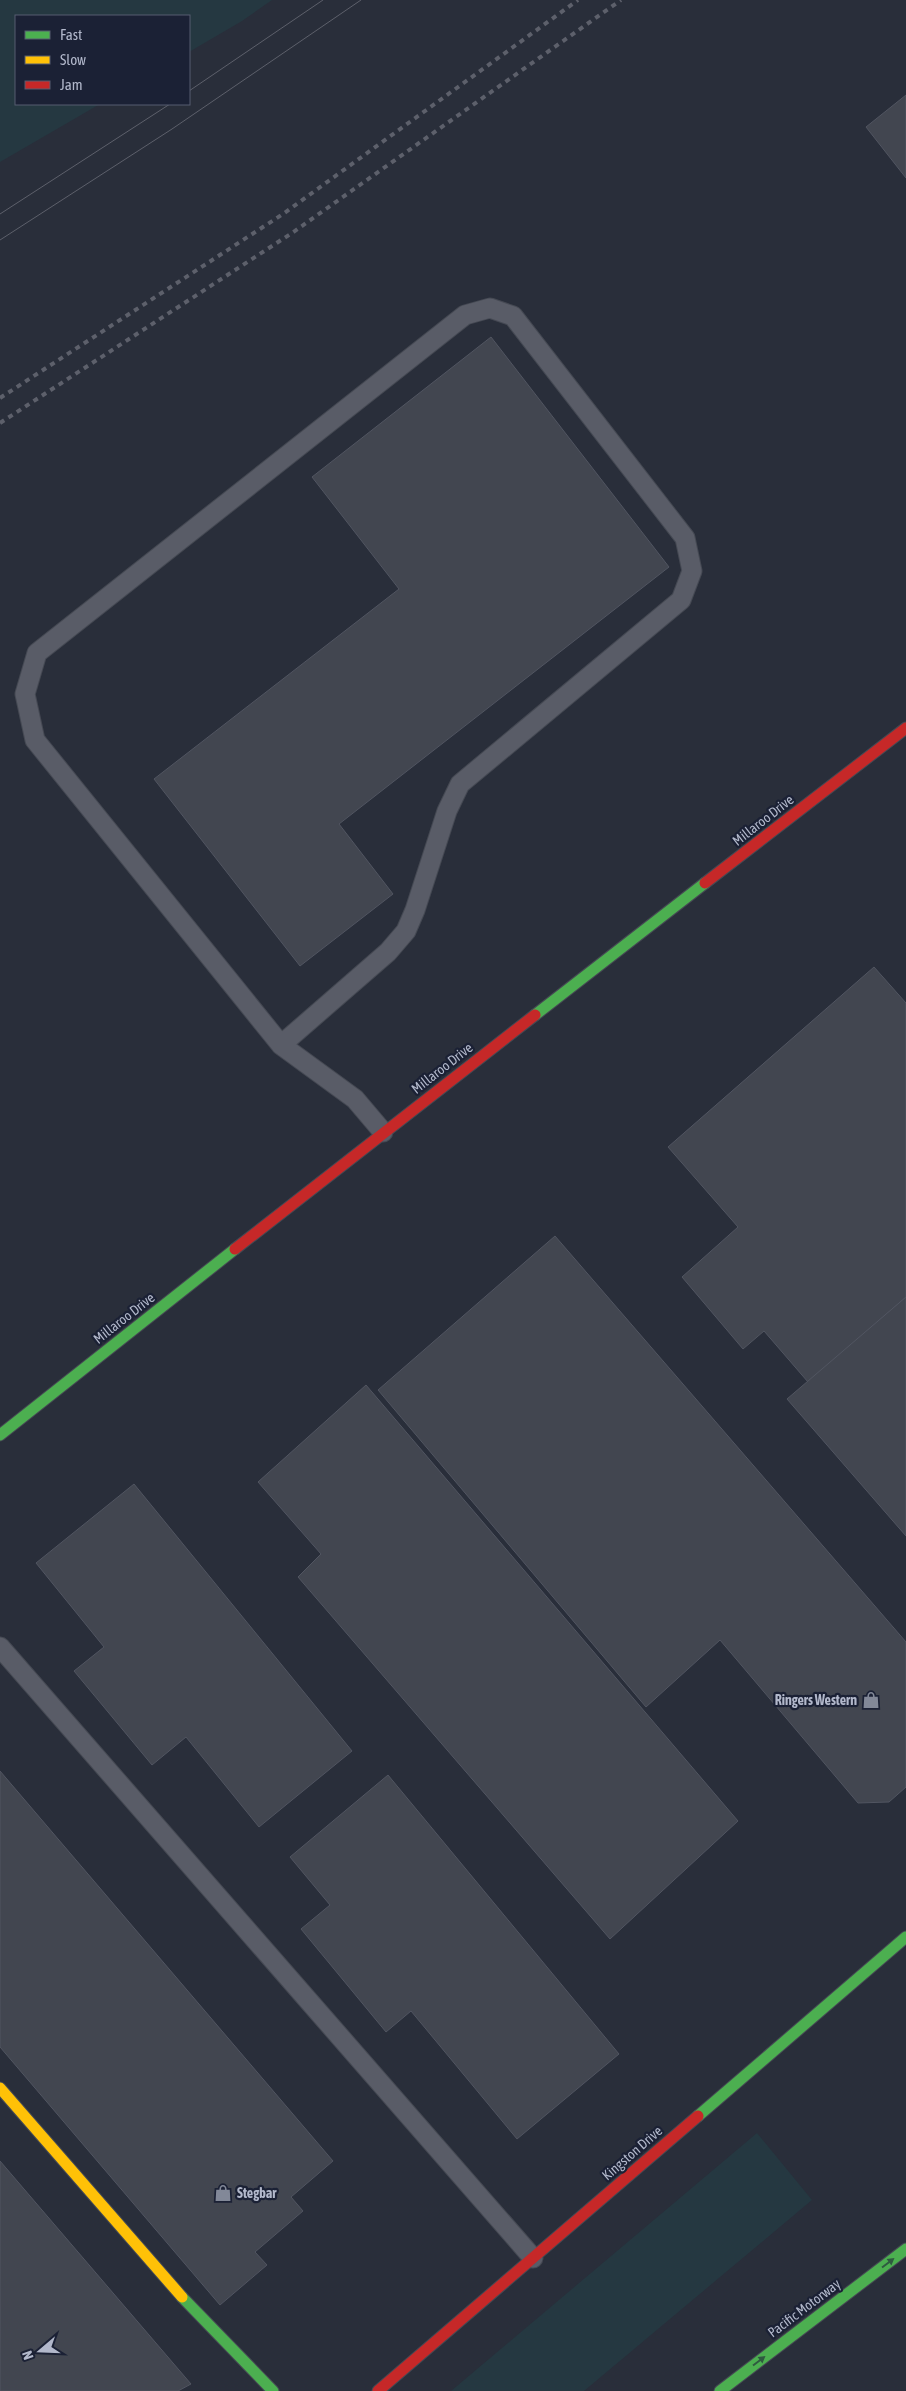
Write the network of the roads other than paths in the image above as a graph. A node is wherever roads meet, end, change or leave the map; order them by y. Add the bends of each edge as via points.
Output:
1 (906, 728) edge
2 (281, 1045) junction
3 (383, 1132) junction
4 (0, 1435) edge
5 (0, 1647) edge
6 (906, 1937) edge
7 (0, 2088) edge
8 (906, 2249) edge
9 (533, 2258) junction
10 (272, 2391) edge
11 (378, 2391) edge
12 (720, 2391) edge

1 - 3 main road, Millaroo Drive
2 - 2 lane via 35,740 25,694 37,653 465,315 490,308 513,316 679,530 685,538 692,571 681,600 460,784 447,811 406,931 388,952
2 - 3 lane via 355,1099
3 - 4 main road, Millaroo Drive
5 - 9 lane
6 - 9 main road, Kingston Drive
7 - 10 main road via 161,2276
12 -> 8 main road, Pacific Motorway
9 - 11 main road, Kingston Drive

